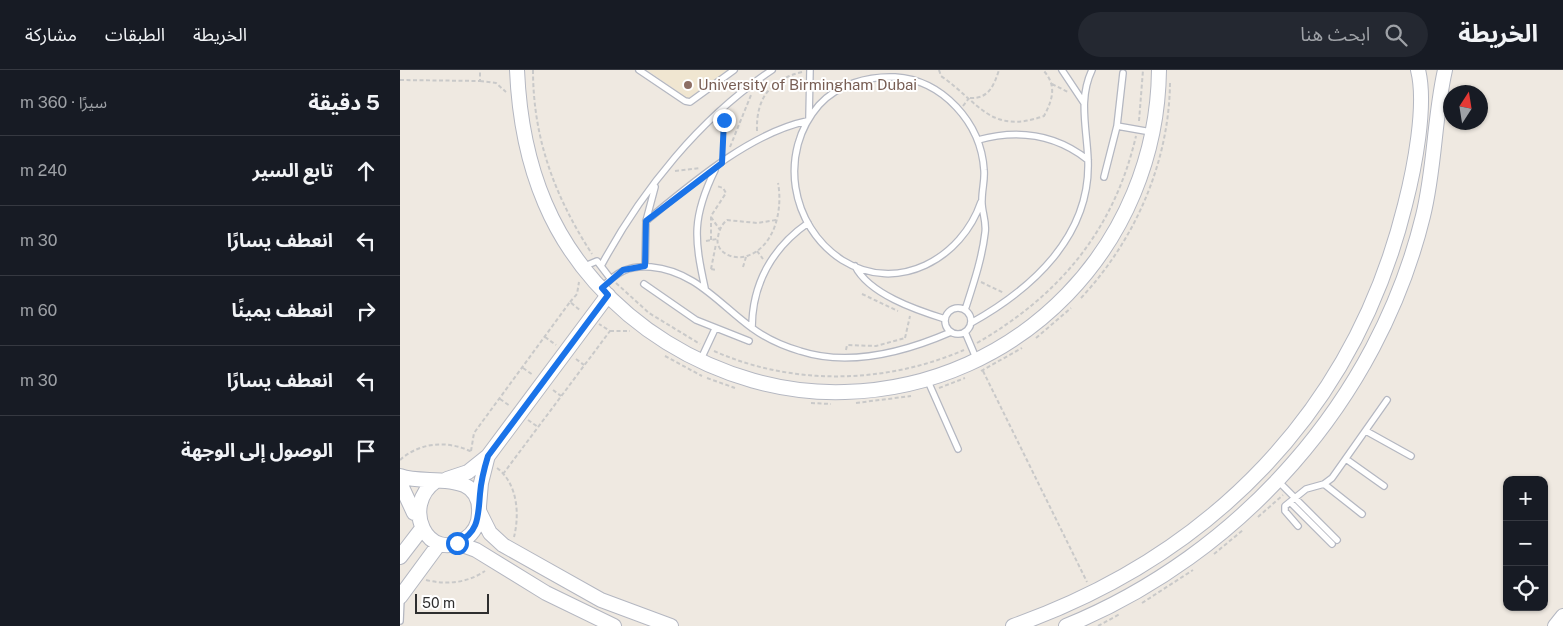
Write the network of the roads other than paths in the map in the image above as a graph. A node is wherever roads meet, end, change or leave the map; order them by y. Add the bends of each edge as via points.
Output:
1 (517, 70) edge
2 (640, 70) edge
3 (734, 70) edge
4 (772, 70) edge
5 (1062, 70) edge
6 (1092, 70) edge
7 (1159, 70) edge
8 (1418, 70) edge
9 (1446, 70) edge
10 (810, 71) edge
11 (1123, 72) dead end
12 (1084, 103) junction
13 (808, 119) junction
14 (1117, 126) junction
15 (1153, 133) junction
16 (978, 140) junction
17 (1088, 160) junction
18 (716, 168) junction
19 (1104, 177) dead end
20 (659, 178) junction
21 (981, 202) junction
22 (646, 221) junction
23 (808, 223) junction
24 (601, 266) junction
25 (645, 266) junction
26 (855, 266) junction
27 (583, 267) junction
28 (644, 284) dead end
29 (607, 287) junction
30 (705, 288) junction
31 (965, 310) junction
32 (945, 319) junction
33 (971, 323) junction
34 (752, 328) junction
35 (715, 329) junction
36 (951, 332) junction
37 (966, 332) junction
38 (749, 341) dead end
39 (700, 361) junction
40 (977, 363) junction
41 (930, 385) junction
42 (1387, 400) dead end
43 (1366, 430) junction
44 (958, 449) dead end
45 (1411, 456) dead end
46 (487, 458) junction
47 (1346, 459) junction
48 (400, 476) edge
49 (441, 480) junction
50 (1278, 481) junction
51 (400, 483) edge
52 (1324, 484) junction
53 (1384, 486) dead end
54 (1292, 499) junction
55 (479, 510) junction
56 (414, 513) junction
57 (1362, 514) dead end
58 (1298, 526) dead end
59 (420, 531) junction
60 (1335, 542) dead end
61 (457, 543) junction
62 (439, 544) junction
63 (400, 557) edge
64 (400, 597) edge
65 (1563, 616) edge
66 (400, 621) edge
67 (614, 626) edge
68 (670, 626) edge
69 (1013, 626) edge
70 (1066, 626) edge
71 (1555, 626) edge

1 - 27 street via 521,123 535,178 558,229
2 - 3 lane via 690,102
4 - 20 lane via 691,140
5 - 12 lane
6 - 12 lane via 1085,88
7 - 15 street
8 - 69 street via 1418,126 1402,217 1371,304 1333,377 1281,448 1218,512 1160,555 1088,596
9 - 50 street via 1425,207 1395,300 1370,352 1338,406
10 - 13 lane
11 - 14 lane
12 - 17 lane
13 - 16 lane via 821,103 852,83 870,78 898,78 926,85 950,100 967,119
13 - 18 lane via 757,138
13 - 23 lane via 796,152 794,171 795,190
14 - 15 lane
14 - 19 lane
15 - 40 street via 1126,212 1090,270 1048,313
16 - 17 lane via 1032,135 1064,144
16 - 21 lane via 985,171
17 - 33 lane via 1087,191 1071,232 1045,268 1013,297
18 - 22 lane
18 - 30 lane via 698,215 696,244
20 - 22 lane
20 - 24 lane via 625,224
21 - 26 lane via 961,240 926,266 883,273
21 - 31 lane via 986,232
22 - 25 lane
23 - 26 lane via 833,253
23 - 34 lane via 785,242 767,265 755,296
24 - 27 lane via 596,260
24 - 29 lane
25 - 29 lane via 623,270
25 - 30 lane via 677,272
26 - 32 lane via 870,285
27 - 29 street
28 - 35 lane via 678,309
29 - 39 street via 636,320
29 - 46 street
30 - 34 lane
31 - 32 lane via 952,309
31 - 33 lane
32 - 36 lane
33 - 37 lane
34 - 36 lane via 802,352 844,357 903,350
35 - 38 lane
35 - 39 lane
36 - 37 lane
37 - 40 lane
39 - 41 street via 768,384 806,390 844,392
40 - 41 street
41 - 44 lane
42 - 43 lane
43 - 45 lane
43 - 47 lane
46 - 49 street via 468,472
46 - 55 street
47 - 52 lane
47 - 53 lane
48 - 49 street via 413,480
49 - 55 street via 468,487
49 - 56 street via 420,494
50 - 54 lane
50 - 70 street via 1228,528 1171,571 1141,590
51 - 56 street
52 - 54 lane via 1306,489
52 - 57 lane
54 - 58 lane via 1285,506 1285,511
54 - 60 lane
55 - 61 street via 473,532
55 - 68 street via 485,527 495,539 520,555 601,600
56 - 59 street
59 - 62 street
59 - 63 street
61 - 62 street
61 - 67 street via 476,550 546,593
62 - 64 street
64 - 66 lane
65 - 71 street

